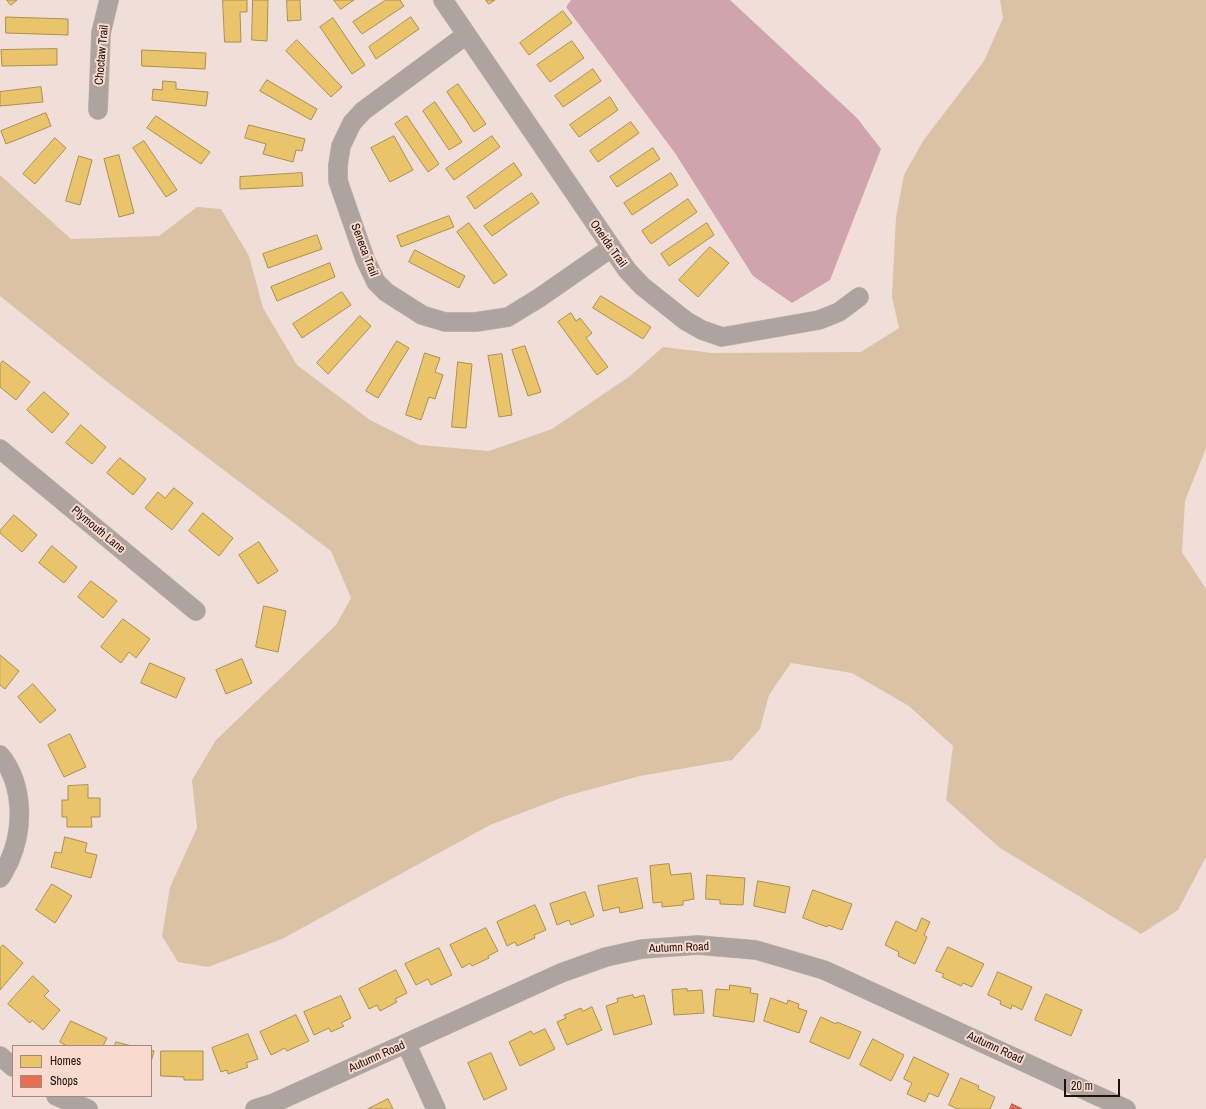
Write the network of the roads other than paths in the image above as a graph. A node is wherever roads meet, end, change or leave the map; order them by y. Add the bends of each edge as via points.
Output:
1 (109, 0) edge
2 (442, 0) edge
3 (466, 35) junction
4 (98, 110) dead end
5 (611, 248) junction
6 (859, 297) dead end
7 (0, 449) edge
8 (196, 611) dead end
9 (0, 755) edge
10 (0, 878) edge
11 (406, 1043) junction
12 (0, 1056) edge
13 (12, 1066) edge
14 (58, 1097) edge
15 (88, 1109) edge
16 (255, 1109) edge
17 (436, 1109) edge
18 (1126, 1109) edge

1 - 4 street, Choctaw Trail via 101,33
2 - 3 street, Oneida Trail
3 - 5 street, Oneida Trail
3 - 5 street, Seneca Trail via 363,111 352,123 341,146 338,180 365,259 376,282 386,292 422,315 445,322 476,322 508,317 540,298
5 - 6 street, Oneida Trail via 642,286 686,321 722,337 819,320 839,312
7 - 8 street, Plymouth Lane
9 - 10 street via 12,776 18,796 20,821 15,848
11 - 16 street, Autumn Road via 274,1103
11 - 17 street
11 - 18 street, Autumn Road via 561,973 606,957 642,949 698,945 756,950 824,970
12 - 13 street
14 - 15 street

